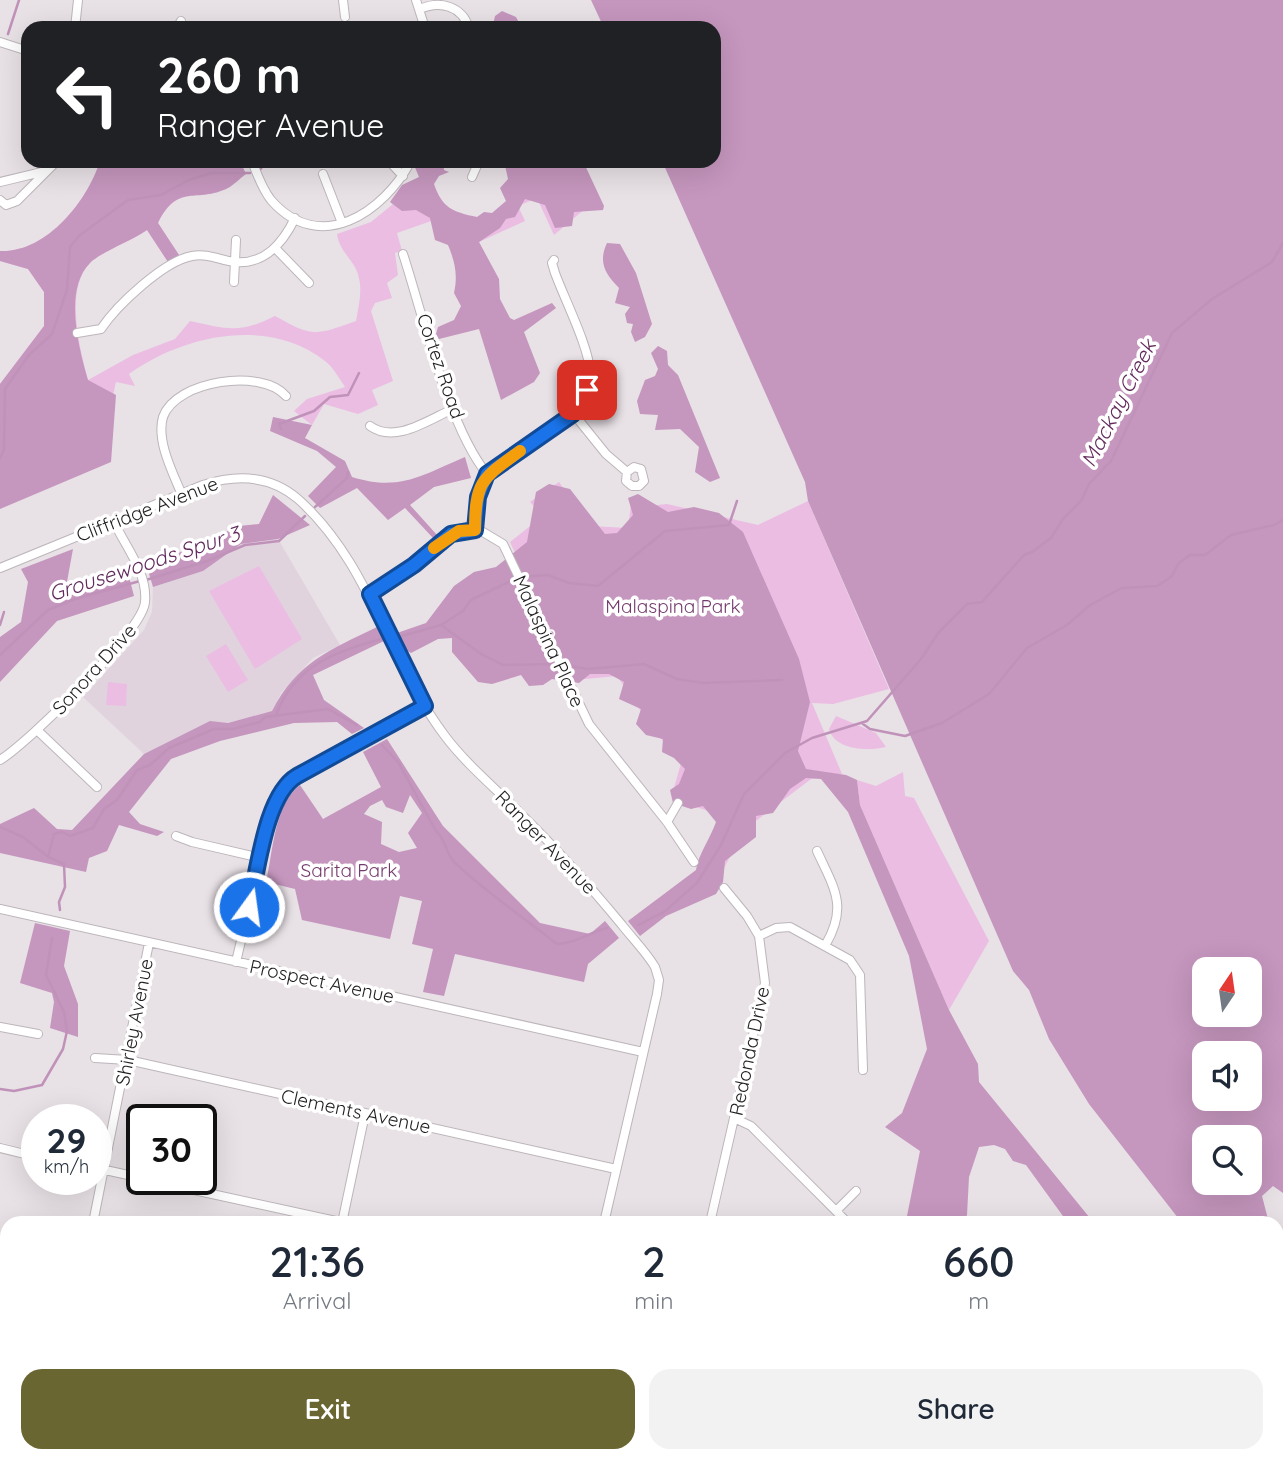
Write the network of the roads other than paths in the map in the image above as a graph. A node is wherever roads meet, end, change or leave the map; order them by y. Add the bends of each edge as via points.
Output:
1 (78, 0) edge
2 (343, 0) edge
3 (416, 0) edge
4 (420, 9) junction
5 (345, 17) dead end
6 (76, 21) edge
7 (423, 21) edge
8 (466, 21) edge
9 (0, 42) edge
10 (21, 49) edge
11 (49, 168) edge
12 (256, 168) edge
13 (396, 168) edge
14 (407, 168) edge
15 (475, 168) edge
16 (46, 171) junction
17 (323, 174) dead end
18 (403, 176) junction
19 (472, 177) dead end
20 (0, 182) edge
21 (0, 200) edge
22 (295, 218) junction
23 (342, 223) junction
24 (236, 240) dead end
25 (276, 249) junction
26 (403, 254) dead end
27 (554, 260) dead end
28 (235, 262) junction
29 (234, 282) dead end
30 (309, 283) dead end
31 (77, 333) dead end
32 (286, 396) dead end
33 (453, 409) junction
34 (573, 414) junction
35 (370, 426) dead end
36 (626, 472) dead end
37 (487, 474) junction
38 (182, 495) junction
39 (296, 498) joint
40 (114, 522) junction
41 (475, 530) junction
42 (0, 568) edge
43 (370, 594) junction
44 (425, 706) junction
45 (38, 730) junction
46 (0, 760) edge
47 (97, 787) dead end
48 (678, 803) dead end
49 (667, 822) junction
50 (176, 836) dead end
51 (817, 851) dead end
52 (261, 858) junction
53 (694, 862) dead end
54 (724, 888) dead end
55 (0, 909) edge
56 (759, 936) junction
57 (149, 943) junction
58 (826, 944) junction
59 (236, 962) junction
60 (0, 1027) edge
61 (38, 1034) dead end
62 (643, 1052) junction
63 (95, 1058) dead end
64 (128, 1060) junction
65 (863, 1070) dead end
66 (365, 1114) junction
67 (734, 1118) junction
68 (112, 1125) edge
69 (0, 1149) edge
70 (21, 1154) edge
71 (616, 1169) junction
72 (856, 1191) dead end
73 (97, 1195) edge
74 (216, 1195) edge
75 (836, 1211) junction
76 (94, 1216) edge
77 (311, 1216) edge
78 (344, 1216) edge
79 (606, 1216) edge
80 (712, 1216) edge
81 (841, 1216) edge

1 - 6 street
2 - 5 street
3 - 4 street
4 - 7 street
4 - 8 street via 450,6
9 - 10 street
11 - 16 street
12 - 22 street via 271,199
13 - 18 street
14 - 18 street
15 - 19 street
16 - 20 street
16 - 21 street via 12,205
17 - 23 street
18 - 23 street via 375,208
22 - 23 street via 318,225
22 - 25 street
24 - 28 street
25 - 28 street via 255,260
25 - 30 street
26 - 33 street, Cortez Road
27 - 34 street via 590,371 584,399
28 - 29 street
28 - 31 street via 210,256 175,263 114,309 102,329
32 - 38 street via 275,386 244,382 201,387 179,396 165,413 161,431
33 - 35 street via 396,433
33 - 37 street, Cortez Road
34 - 36 street
34 - 37 street
37 - 41 street via 478,497
38 - 39 street, Cliffridge Avenue via 238,477 274,484
38 - 40 street, Cliffridge Avenue
39 - 43 street, Ranger Avenue via 337,540
40 - 42 street, Cliffridge Avenue
40 - 45 street, Sonora Drive via 142,579 144,608 124,638
41 - 43 street via 451,534
41 - 49 street, Malaspina Place via 503,544 589,724
43 - 44 street, Ranger Avenue
44 - 52 street via 285,784 273,805
44 - 62 street, Ranger Avenue via 447,739 559,852 651,961 659,987
45 - 46 street, Sonora Drive
45 - 47 street
48 - 49 street
49 - 53 street, Malaspina Place
50 - 52 street
51 - 58 street via 838,898 838,918
52 - 59 street
54 - 56 street, Redonda Drive
55 - 57 street, Prospect Avenue
56 - 58 street via 790,927
56 - 67 street, Redonda Drive via 765,970 763,1001
57 - 59 street, Prospect Avenue
57 - 64 street, Shirley Avenue
58 - 65 street via 850,960 860,975
59 - 62 street, Prospect Avenue
60 - 61 street
62 - 71 street, Ranger Avenue
63 - 64 street, Clements Avenue
64 - 66 street, Clements Avenue
64 - 68 street, Shirley Avenue
66 - 71 street, Clements Avenue
66 - 78 street
67 - 75 street via 751,1126
67 - 80 street, Redonda Drive
69 - 70 street
71 - 79 street, Ranger Avenue
72 - 75 street
73 - 76 street, Shirley Avenue
74 - 77 street
75 - 81 street

